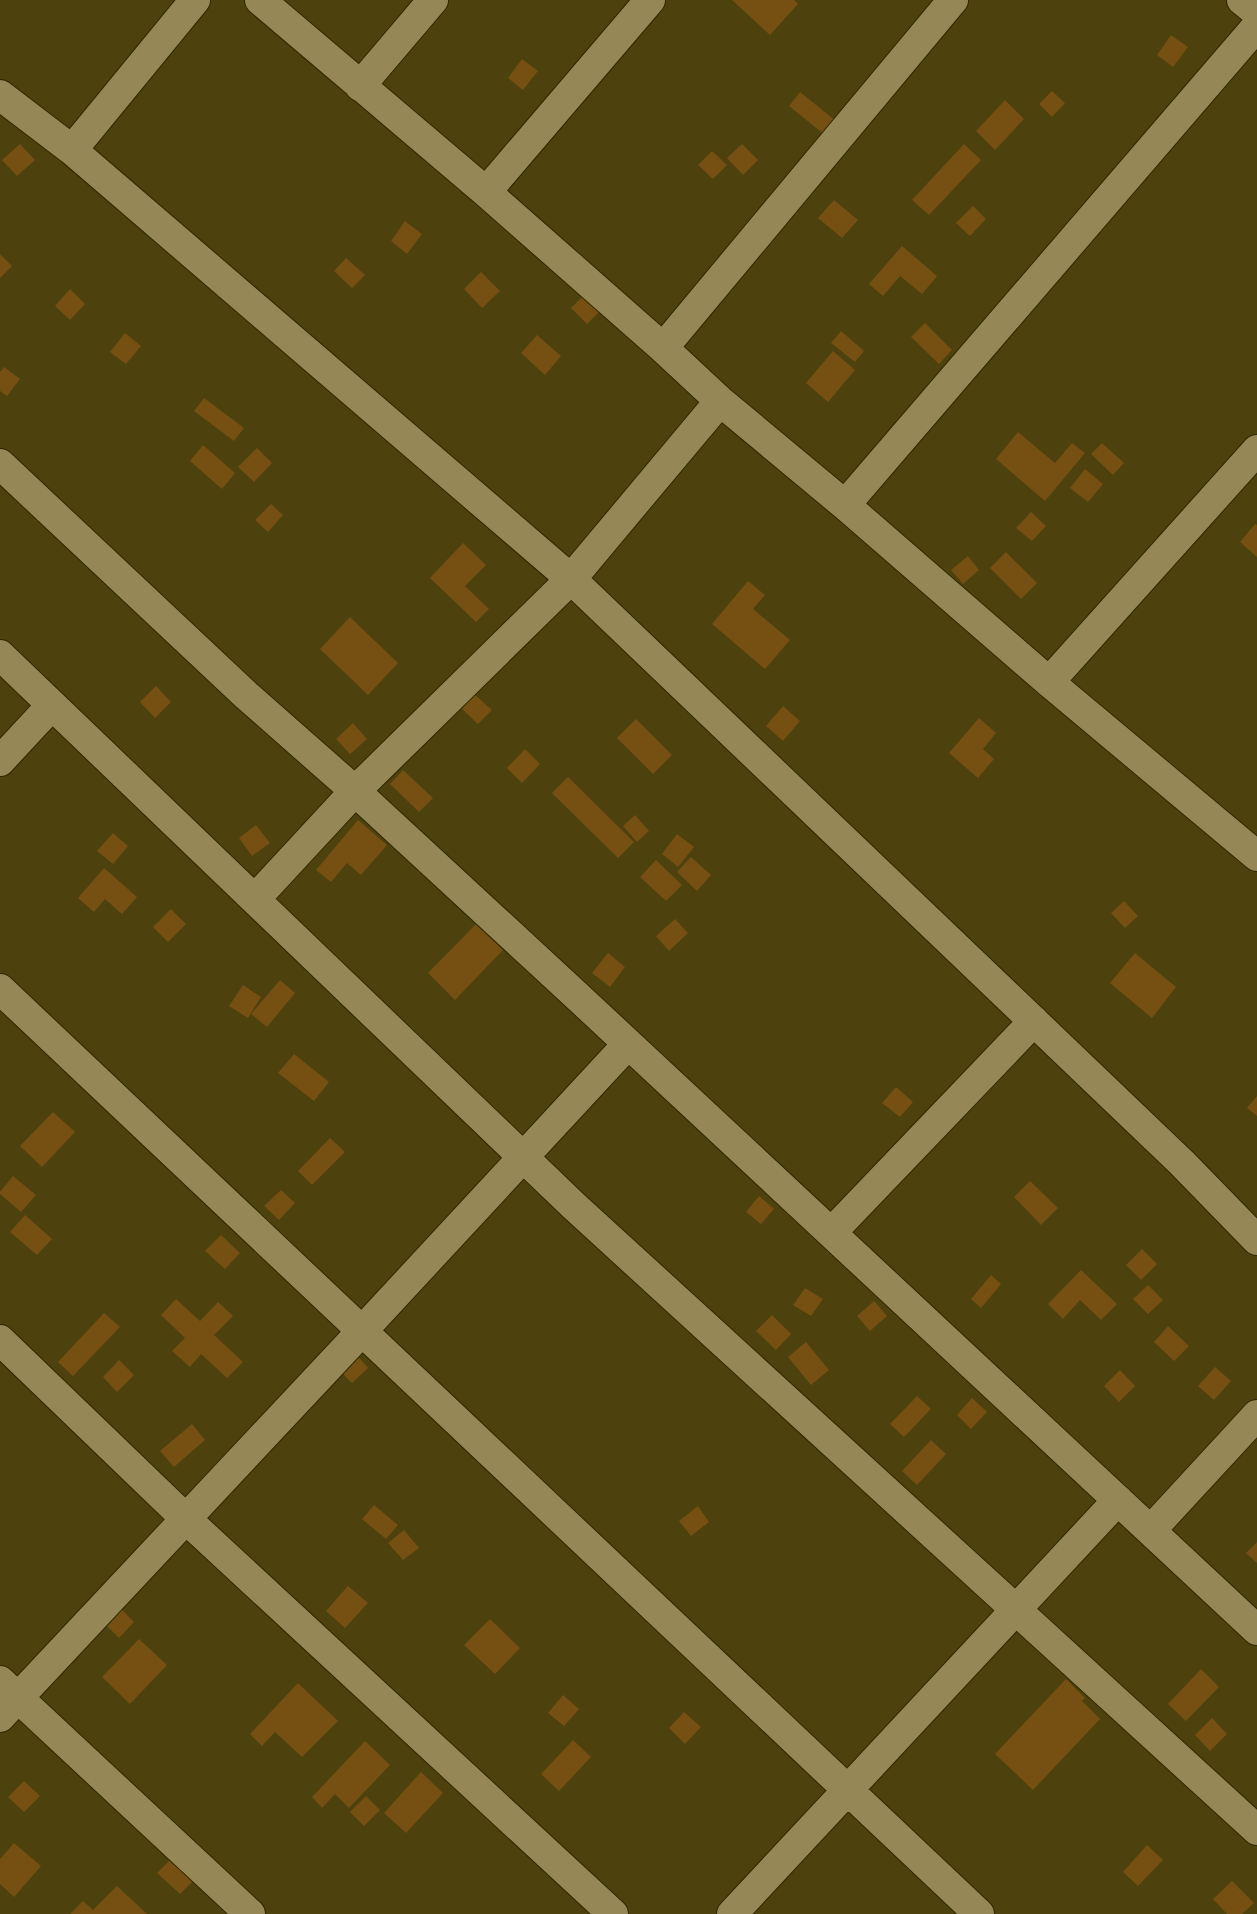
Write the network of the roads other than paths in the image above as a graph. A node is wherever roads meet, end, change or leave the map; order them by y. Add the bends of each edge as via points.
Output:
1 (195, 0) edge
2 (260, 0) edge
3 (433, 0) edge
4 (650, 0) edge
5 (953, 0) edge
6 (1242, 0) edge
7 (1257, 12) edge
8 (1257, 26) edge
9 (360, 86) junction
10 (0, 95) edge
11 (72, 150) junction
12 (486, 192) junction
13 (663, 348) junction
14 (720, 401) junction
15 (1257, 450) edge
16 (0, 464) edge
17 (845, 504) junction
18 (571, 579) junction
19 (0, 655) edge
20 (1049, 682) junction
21 (52, 705) junction
22 (0, 761) edge
23 (355, 791) junction
24 (1253, 844) edge
25 (255, 899) junction
26 (0, 989) edge
27 (1034, 1021) junction
28 (628, 1044) junction
29 (524, 1158) junction
30 (831, 1233) junction
31 (1257, 1240) edge
32 (362, 1331) junction
33 (0, 1340) edge
34 (1257, 1415) edge
35 (1118, 1500) junction
36 (186, 1519) junction
37 (1151, 1530) junction
38 (1016, 1608) junction
39 (1257, 1630) edge
40 (6, 1699) edge
41 (848, 1791) junction
42 (1257, 1830) edge
43 (250, 1914) edge
44 (613, 1914) edge
45 (732, 1914) edge
46 (979, 1914) edge

1 - 11 street
2 - 9 street
3 - 9 street
4 - 12 street
5 - 13 street
6 - 7 street
8 - 17 street
9 - 12 street
10 - 11 street
11 - 18 street
12 - 13 street
13 - 14 street
14 - 17 street
14 - 18 street
15 - 20 street
16 - 23 street via 246,695
17 - 20 street
18 - 23 street
18 - 27 street
19 - 21 street
20 - 24 street
21 - 22 street
21 - 25 street
23 - 25 street
23 - 28 street
25 - 29 street
26 - 32 street
27 - 30 street
27 - 31 street via 1182,1162
28 - 29 street
28 - 30 street
29 - 32 street
29 - 38 street
30 - 35 street
32 - 36 street
32 - 41 street
33 - 36 street
34 - 37 street
35 - 37 street
35 - 38 street
36 - 40 street
36 - 44 street
37 - 39 street
38 - 41 street
38 - 42 street
40 - 43 street
41 - 45 street
41 - 46 street

